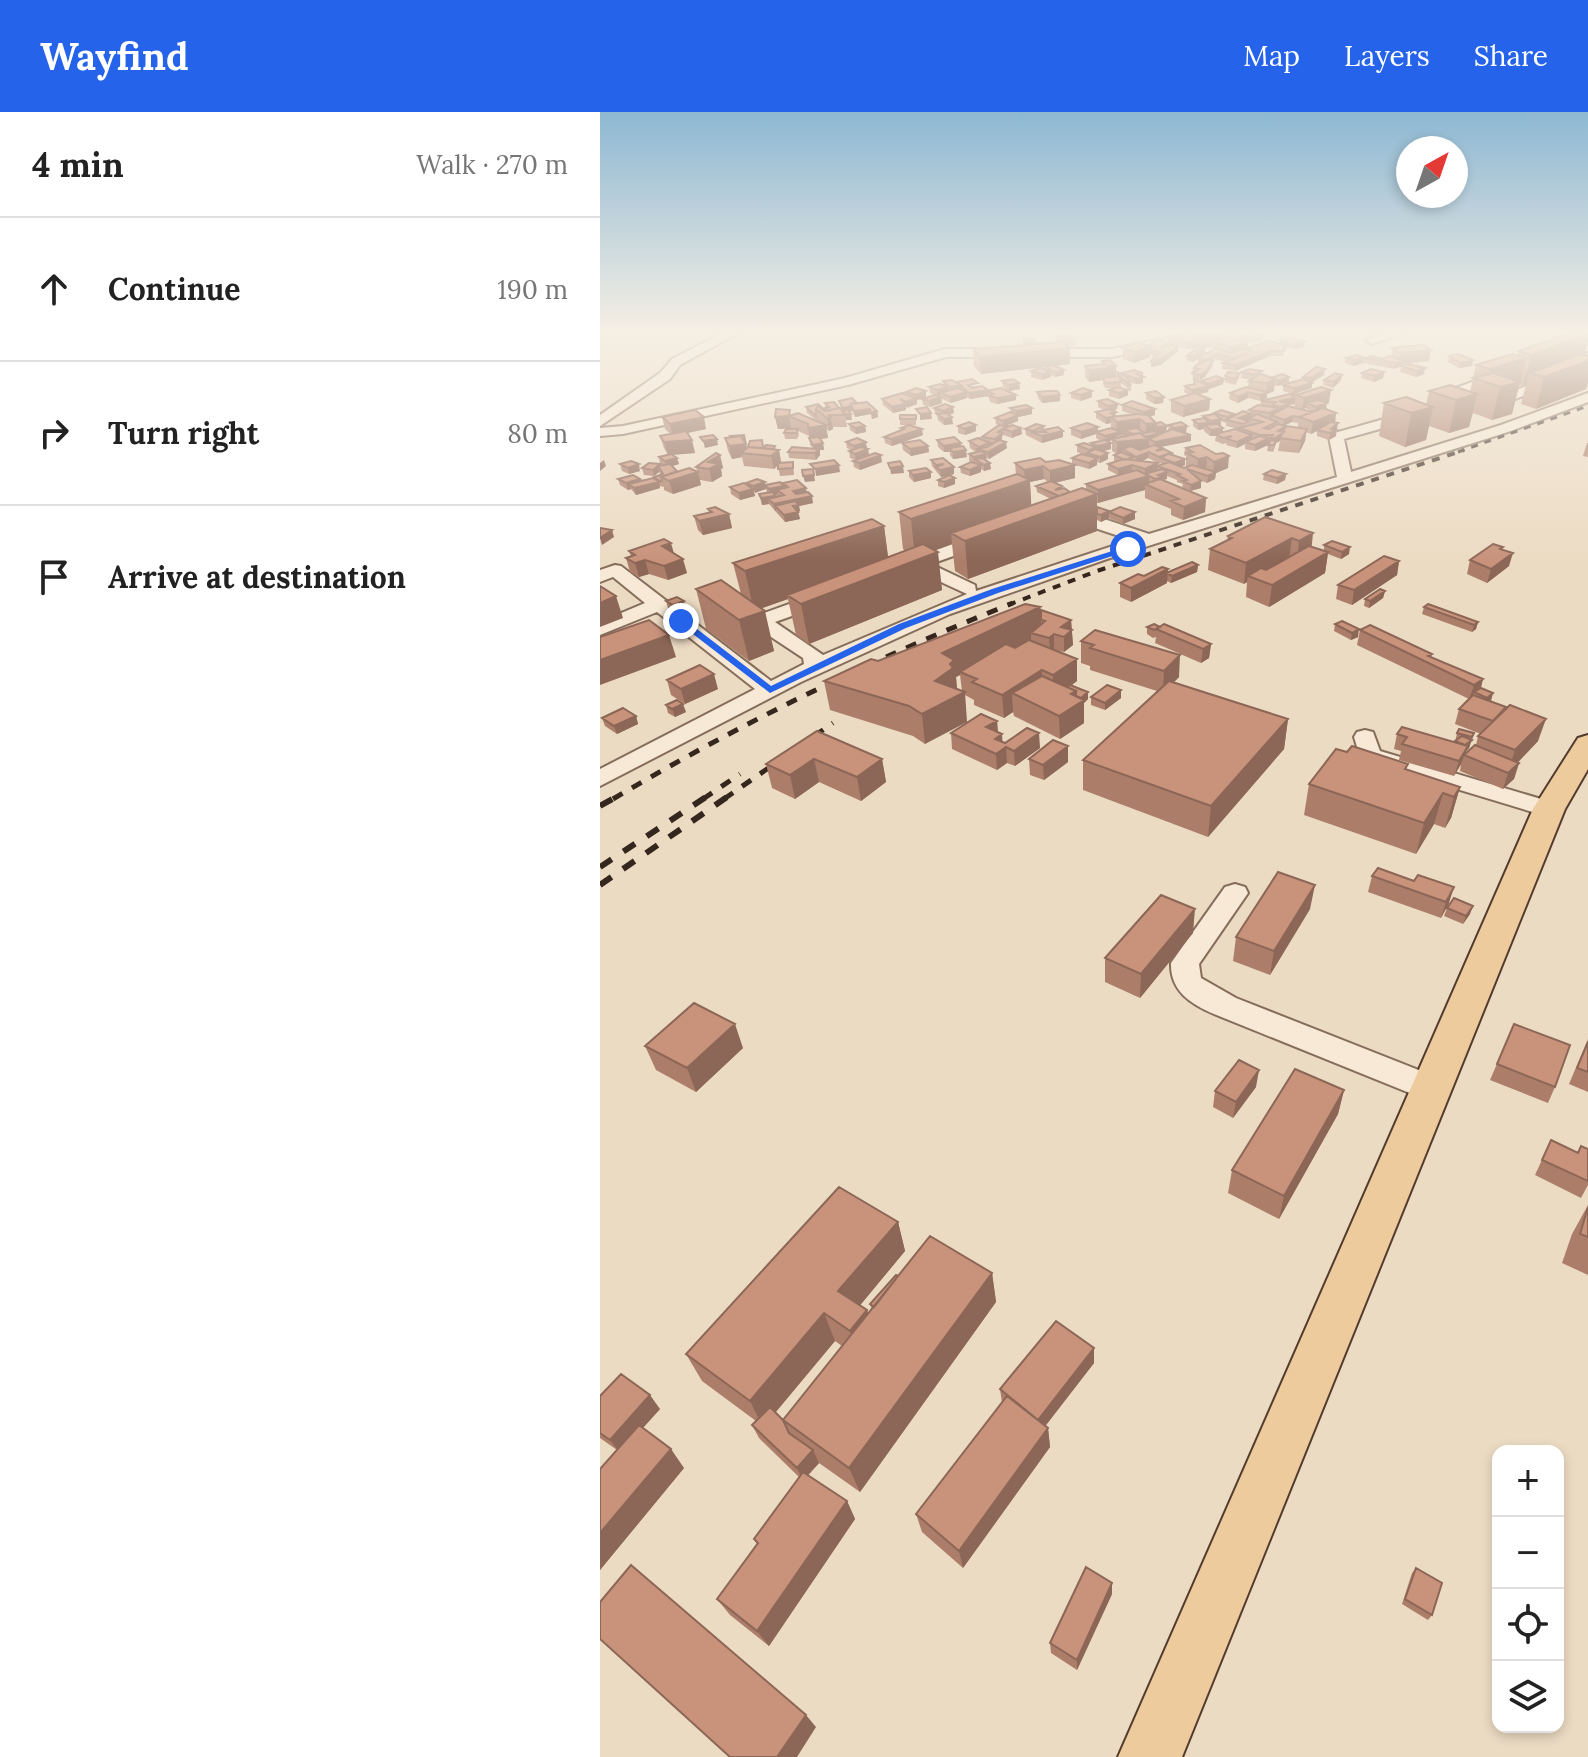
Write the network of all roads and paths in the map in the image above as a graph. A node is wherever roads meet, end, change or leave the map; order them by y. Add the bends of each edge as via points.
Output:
1 (620, 408) edge
2 (725, 408) edge
3 (1439, 408) edge
4 (1544, 408) edge
5 (1561, 408) edge
6 (600, 422) edge
7 (600, 432) edge
8 (1344, 475) junction
9 (1313, 491) junction
10 (1046, 516) edge
11 (1003, 532) edge
12 (1126, 533) junction
13 (1152, 541) junction
14 (916, 564) junction
15 (888, 574) edge
16 (600, 576) edge
17 (968, 589) junction
18 (845, 590) edge
19 (658, 604) junction
20 (600, 629) edge
21 (814, 662) junction
22 (770, 690) junction
23 (1365, 737) dead end
24 (1588, 744) edge
25 (600, 779) edge
26 (1549, 809) junction
27 (1235, 893) dead end
28 (1433, 1089) junction
29 (1150, 1757) edge

1 - 6 street
2 - 7 street
3 - 8 street via 1336,437
4 - 8 street
5 - 9 street
8 - 9 street
9 - 13 street
10 - 12 street via 1060,511
11 - 14 street
12 - 13 street
12 - 17 street
13 - 21 street via 995,591
14 - 15 street
14 - 17 street
16 - 19 street via 615,570
17 - 21 street
18 - 21 street via 760,621
19 - 20 street
19 - 22 street
21 - 22 street
22 - 25 street
23 - 26 street via 1369,755
24 - 26 main road
26 - 28 main road
27 - 28 street via 1185,963 1184,975 1192,989
28 - 29 main road

